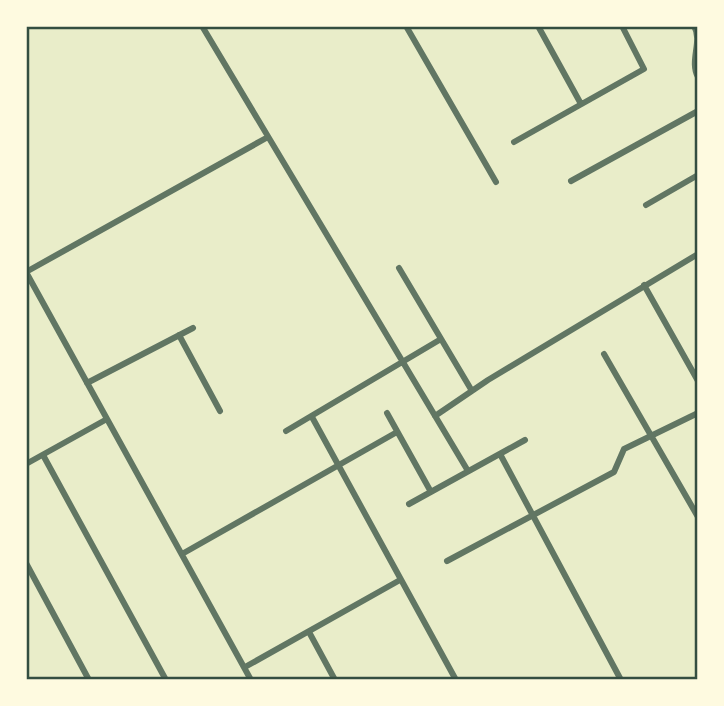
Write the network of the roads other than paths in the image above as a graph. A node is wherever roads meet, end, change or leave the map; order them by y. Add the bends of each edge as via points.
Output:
1 (202, 26) edge
2 (406, 26) edge
3 (538, 26) edge
4 (621, 26) edge
5 (694, 26) edge
6 (697, 32) edge
7 (698, 77) edge
8 (581, 104) junction
9 (698, 111) edge
10 (268, 137) junction
11 (514, 142) dead end
12 (698, 175) edge
13 (571, 181) dead end
14 (496, 182) dead end
15 (646, 205) dead end
16 (698, 254) edge
17 (399, 268) dead end
18 (644, 285) junction
19 (193, 328) dead end
20 (179, 335) junction
21 (441, 339) junction
22 (604, 354) dead end
23 (403, 363) junction
24 (698, 381) edge
25 (88, 383) junction
26 (472, 391) junction
27 (220, 411) dead end
28 (387, 413) dead end
29 (698, 413) edge
30 (435, 416) junction
31 (312, 417) junction
32 (107, 419) junction
33 (286, 431) dead end
34 (397, 432) junction
35 (651, 435) junction
36 (525, 440) dead end
37 (500, 454) junction
38 (43, 455) junction
39 (26, 464) edge
40 (338, 466) junction
41 (468, 471) junction
42 (431, 492) junction
43 (409, 504) dead end
44 (533, 515) junction
45 (698, 517) edge
46 (182, 554) junction
47 (447, 561) dead end
48 (26, 564) edge
49 (400, 580) junction
50 (309, 632) junction
51 (244, 667) junction
52 (89, 680) edge
53 (166, 680) edge
54 (251, 680) edge
55 (335, 680) edge
56 (456, 680) edge
57 (621, 680) edge

1 - 10 street
2 - 14 street
3 - 8 street
4 - 8 street via 644,69
5 - 6 street
6 - 7 street via 694,69
8 - 11 street
9 - 13 street
10 - 23 street
10 - 25 street via 26,272
12 - 15 street
16 - 18 street
17 - 21 street
18 - 24 street
18 - 26 street
19 - 20 street
20 - 25 street
20 - 27 street
21 - 23 street
21 - 26 street
22 - 35 street
23 - 30 street
23 - 31 street
25 - 32 street
26 - 30 street
28 - 34 street
29 - 35 street
30 - 41 street
31 - 33 street
31 - 40 street
32 - 38 street
32 - 46 street
34 - 40 street
34 - 42 street
35 - 44 street via 624,449 614,472
35 - 45 street
36 - 37 street
37 - 41 street
37 - 44 street
38 - 39 street
38 - 53 street
40 - 46 street
40 - 49 street
41 - 42 street
42 - 43 street
44 - 47 street
44 - 57 street
46 - 51 street
48 - 52 street
49 - 50 street
49 - 56 street
50 - 51 street
50 - 55 street
51 - 54 street

